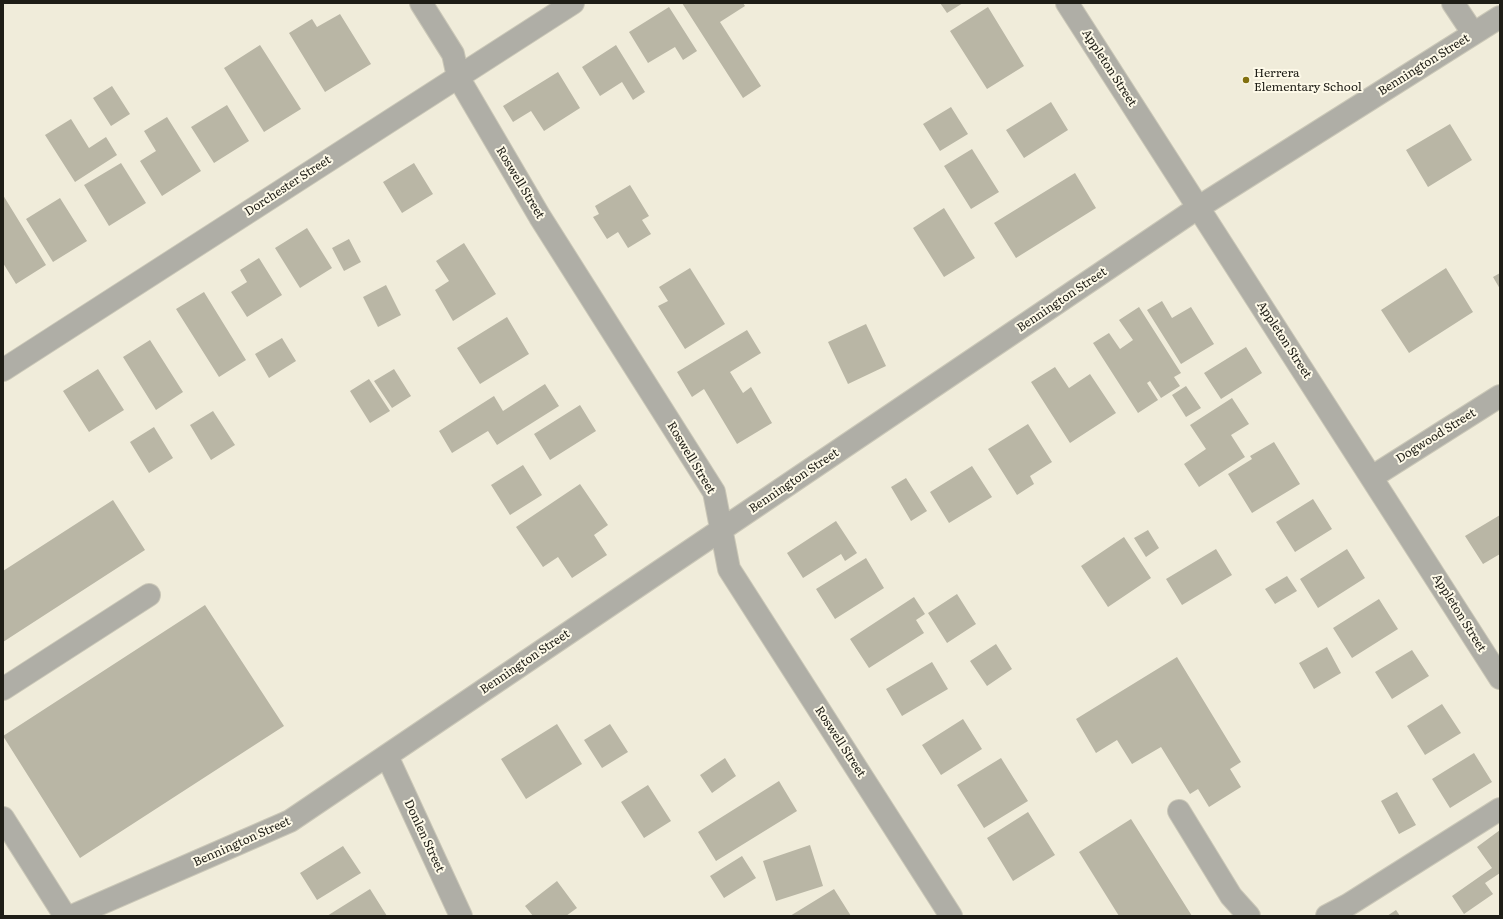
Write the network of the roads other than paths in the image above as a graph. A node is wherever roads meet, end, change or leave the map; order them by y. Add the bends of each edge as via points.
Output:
1 (421, 3) edge
2 (573, 3) edge
3 (1067, 3) edge
4 (1453, 3) edge
5 (1500, 16) edge
6 (1473, 34) junction
7 (458, 77) junction
8 (1199, 207) junction
9 (3, 370) edge
10 (1500, 396) edge
11 (1372, 477) junction
12 (722, 530) junction
13 (149, 595) dead end
14 (1500, 678) edge
15 (3, 689) edge
16 (387, 756) junction
17 (1500, 809) edge
18 (1178, 812) dead end
19 (3, 818) edge
20 (65, 916) edge
21 (72, 916) edge
22 (461, 916) edge
23 (951, 916) edge
24 (1249, 916) edge
25 (1327, 916) edge

1 - 7 street, Roswell Street via 453,54
2 - 7 street, Dorchester Street
3 - 8 street, Appleton Street
4 - 6 street
5 - 6 street, Bennington Street
6 - 8 street, Bennington Street
7 - 9 street, Dorchester Street
7 - 12 street, Roswell Street via 540,217 714,492
8 - 11 street, Appleton Street
8 - 12 street, Bennington Street
10 - 11 street, Dogwood Street
11 - 14 street, Appleton Street
12 - 16 street, Bennington Street
12 - 23 street, Roswell Street via 729,568
13 - 15 street
16 - 21 street, Bennington Street via 290,821
16 - 22 street, Donlen Street
17 - 25 street
18 - 24 street via 1231,896
19 - 20 street

